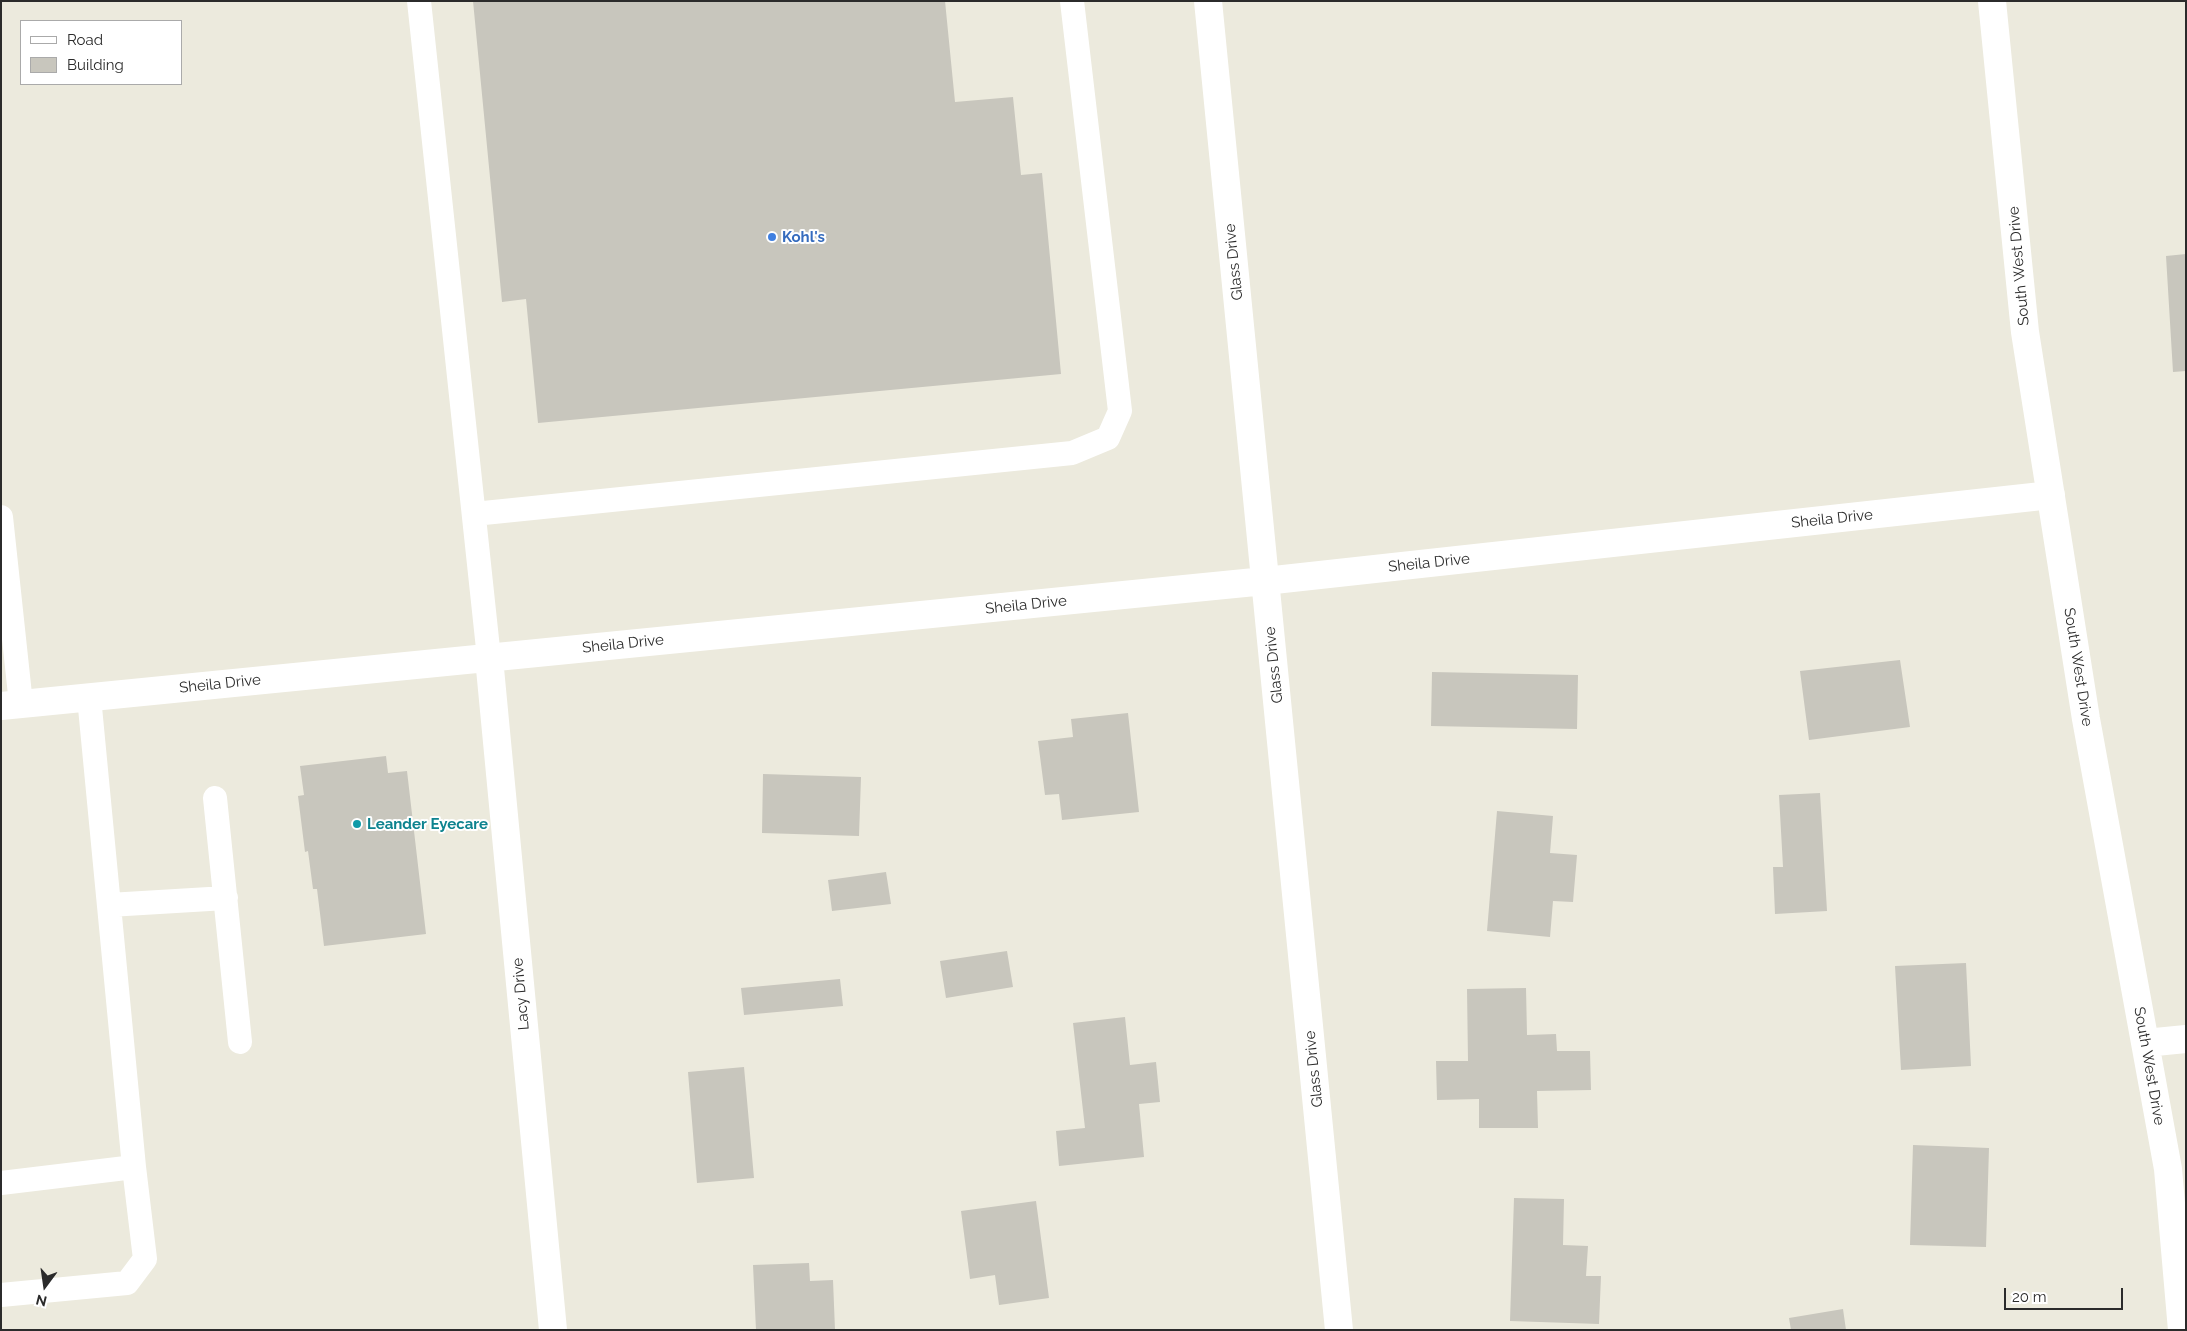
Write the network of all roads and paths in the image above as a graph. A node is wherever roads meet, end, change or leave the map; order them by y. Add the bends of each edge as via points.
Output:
1 (419, 1) edge
2 (1072, 1) edge
3 (1208, 1) edge
4 (1992, 1) edge
5 (2050, 495) junction
6 (474, 514) junction
7 (1, 517) edge
8 (1265, 581) junction
9 (489, 658) junction
10 (89, 697) junction
11 (11, 705) edge
12 (215, 798) dead end
13 (226, 898) junction
14 (109, 905) junction
15 (2186, 1039) edge
16 (240, 1042) dead end
17 (2145, 1043) junction
18 (134, 1167) junction
19 (1, 1183) edge
20 (1, 1295) edge
21 (553, 1330) edge
22 (1339, 1330) edge
23 (2182, 1330) edge

1 - 6 lane
2 - 6 lane via 1120,411 1108,438 1072,453
3 - 8 street, Glass Drive
4 - 5 street, South West Drive via 2025,332
5 - 8 street, Sheila Drive
5 - 17 street, South West Drive via 2086,719
6 - 9 lane
7 - 11 lane
8 - 9 street, Sheila Drive
8 - 22 street, Glass Drive
9 - 10 street, Sheila Drive
9 - 21 street, Lacy Drive
10 - 11 street, Sheila Drive
10 - 14 lane
12 - 13 lane
13 - 14 lane
13 - 16 lane
14 - 18 lane
15 - 17 street
17 - 23 street, South West Drive via 2168,1169
18 - 19 lane
18 - 20 lane via 145,1259 127,1284

